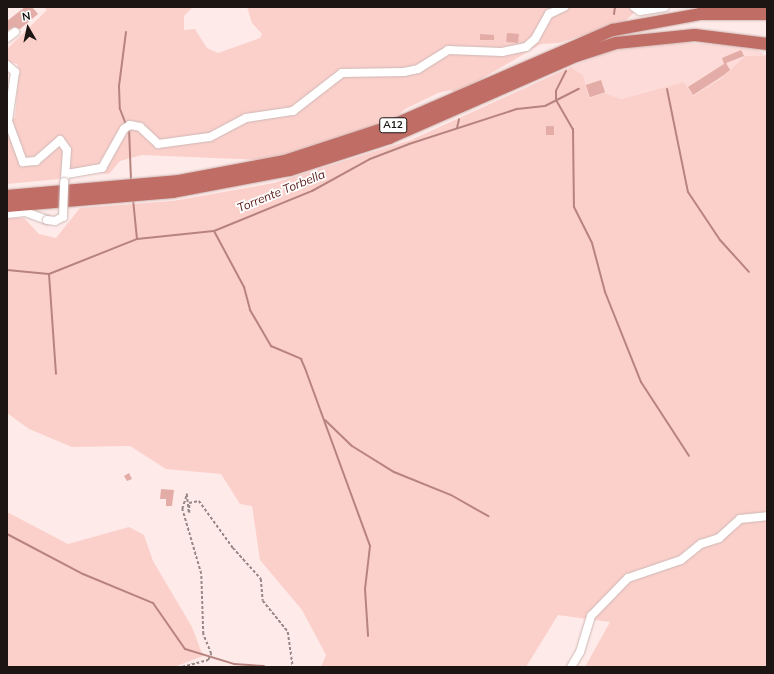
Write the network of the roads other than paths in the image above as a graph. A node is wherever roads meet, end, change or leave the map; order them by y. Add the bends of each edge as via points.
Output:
1 (564, 7) edge
2 (634, 7) edge
3 (665, 7) edge
4 (767, 14) edge
5 (15, 32) dead end
6 (7, 38) edge
7 (767, 44) edge
8 (7, 66) edge
9 (67, 174) junction
10 (7, 196) edge
11 (7, 206) edge
12 (7, 214) edge
13 (767, 516) edge
14 (571, 667) edge

1 - 9 street via 549,14 535,39 526,47 502,52 448,50 418,69 404,72 342,73 293,111 276,116 246,118 210,137 158,144 140,127 130,125 124,129 102,168
2 - 3 street via 640,11
4 - 10 highway, A12 via 700,14 613,30 386,128 285,161 178,181
5 - 6 street
7 - 11 highway, A12 via 695,35 616,43 555,65 389,138 290,170 172,192
8 - 9 street via 15,72 8,121 23,162 36,161 52,143 60,140 67,150
9 - 12 street, bridge via 64,182 63,216 55,222 25,212
13 - 14 street via 740,519 719,538 701,544 681,560 628,578 591,616 580,652

